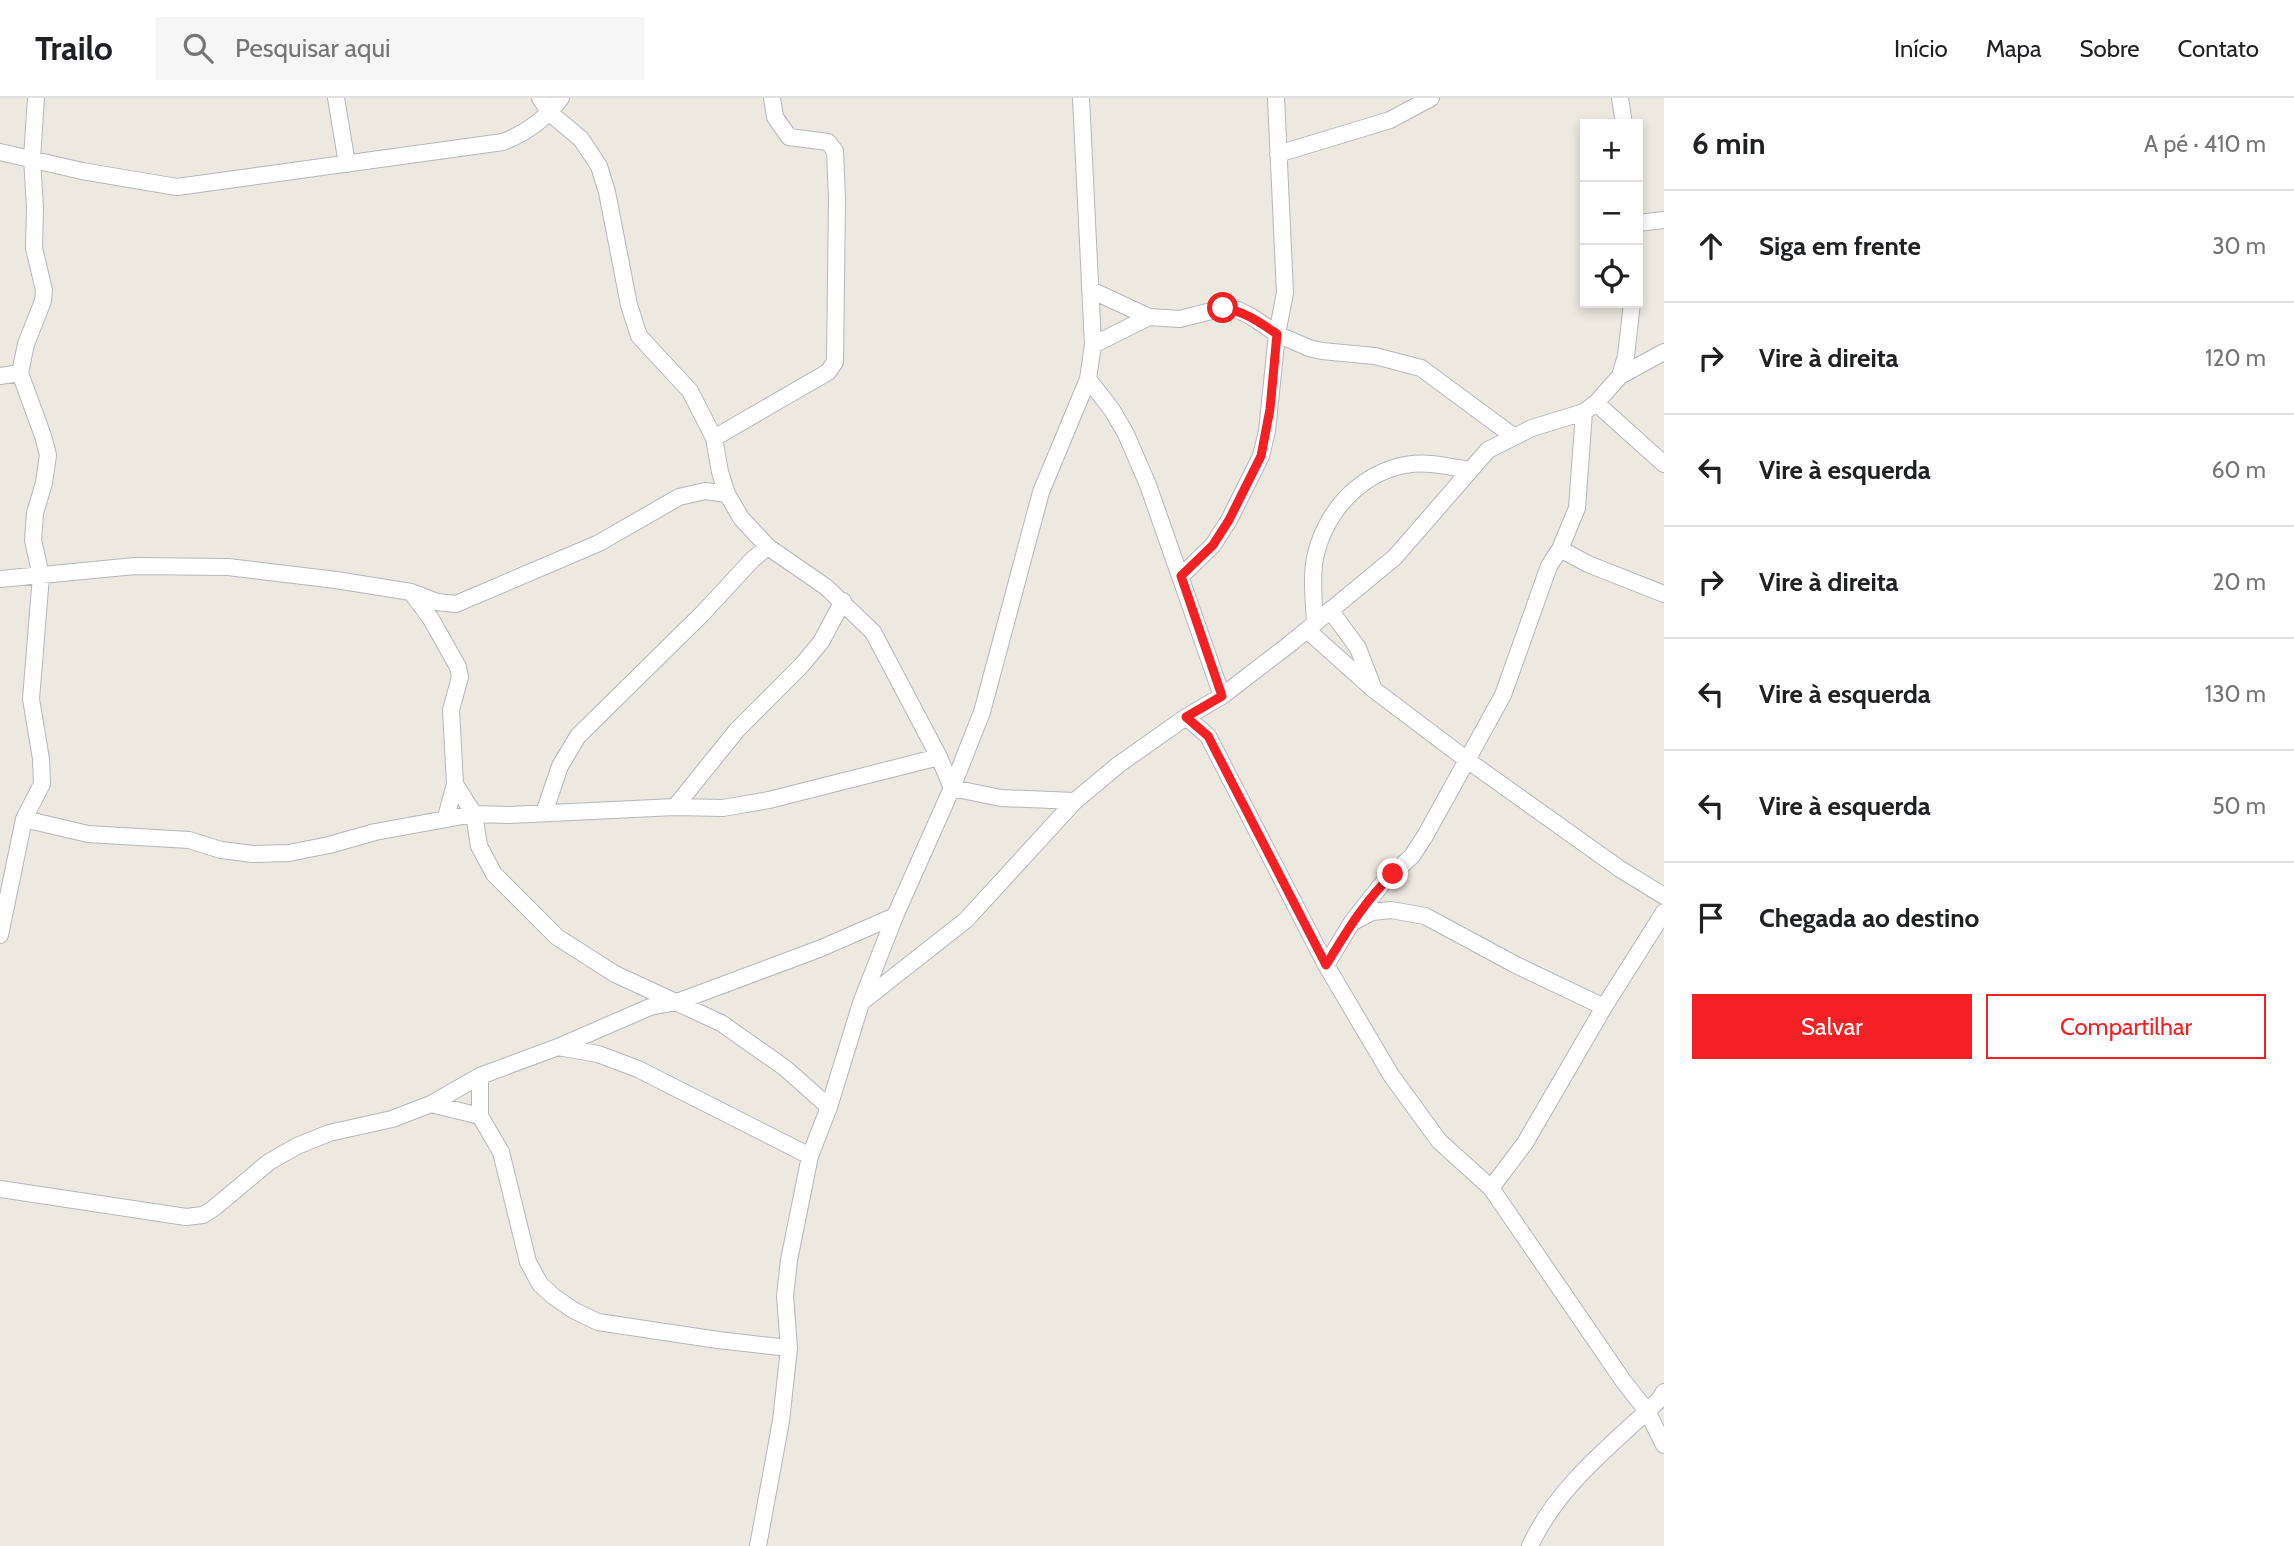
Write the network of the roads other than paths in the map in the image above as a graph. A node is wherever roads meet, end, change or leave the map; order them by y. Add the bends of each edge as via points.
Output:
1 (36, 98) edge
2 (336, 98) edge
3 (541, 98) edge
4 (561, 98) edge
5 (772, 98) edge
6 (1081, 98) edge
7 (1276, 98) edge
8 (1431, 98) edge
9 (1620, 98) edge
10 (550, 113) junction
11 (1623, 119) edge
12 (0, 152) edge
13 (1278, 154) junction
14 (32, 158) junction
15 (347, 164) junction
16 (1664, 220) edge
17 (1643, 222) edge
18 (1091, 290) junction
19 (1631, 308) edge
20 (1149, 317) junction
21 (1277, 334) junction
22 (1093, 345) junction
23 (1664, 352) edge
24 (20, 373) junction
25 (0, 376) edge
26 (1619, 376) junction
27 (1088, 379) junction
28 (1590, 407) junction
29 (1513, 436) junction
30 (714, 438) junction
31 (1664, 464) edge
32 (1469, 470) junction
33 (727, 494) junction
34 (768, 547) junction
35 (1560, 549) junction
36 (41, 576) junction
37 (1181, 576) junction
38 (0, 579) edge
39 (411, 592) junction
40 (1664, 594) edge
41 (843, 601) junction
42 (1330, 610) junction
43 (1311, 626) junction
44 (1374, 689) junction
45 (1222, 696) junction
46 (1186, 717) junction
47 (939, 757) junction
48 (1467, 760) junction
49 (455, 784) junction
50 (952, 788) junction
51 (1075, 801) junction
52 (674, 807) junction
53 (544, 813) junction
54 (474, 814) junction
55 (446, 817) junction
56 (24, 820) junction
57 (5, 895) edge
58 (1664, 896) edge
59 (1664, 912) edge
60 (895, 916) junction
61 (1352, 922) junction
62 (0, 935) edge
63 (1326, 965) junction
64 (677, 1002) junction
65 (861, 1003) junction
66 (1604, 1007) junction
67 (558, 1046) junction
68 (480, 1076) junction
69 (431, 1104) junction
70 (829, 1107) junction
71 (480, 1116) junction
72 (810, 1156) junction
73 (1491, 1188) junction
74 (0, 1189) edge
75 (789, 1348) junction
76 (1664, 1392) edge
77 (1647, 1411) junction
78 (1664, 1445) edge
79 (758, 1546) edge
80 (1530, 1546) edge

1 - 14 street
2 - 15 street
3 - 10 street
4 - 10 street
5 - 30 street via 775,117 789,137 828,142 835,150 835,362 828,372
6 - 18 street
7 - 13 street
8 - 13 street via 1390,120
9 - 11 street
10 - 15 street via 503,142
10 - 30 street via 582,139 598,166 639,336 690,391
12 - 14 street
13 - 21 street via 1285,293
14 - 15 street via 177,187
14 - 24 street via 34,248 44,290
16 - 17 street
18 - 20 street
18 - 22 street
19 - 26 street
20 - 21 street via 1180,319 1223,308 1238,310
20 - 22 street
21 - 29 street via 1322,351 1375,356 1421,368
21 - 37 street via 1261,456 1213,545
22 - 27 street
23 - 26 street
24 - 25 street
24 - 36 street via 48,455 33,540
26 - 28 street
27 - 37 street via 1126,434
27 - 50 street via 1041,492 982,712
28 - 29 street
28 - 31 street
28 - 35 street via 1577,508
29 - 32 street via 1488,450
30 - 33 street
32 - 42 street via 1405,547
32 - 43 street via 1430,464 1401,466 1352,490 1326,526 1315,558
33 - 34 street via 741,518
33 - 39 street via 705,491 679,497 599,542 465,602 437,602
34 - 41 street
34 - 53 street via 578,736 560,766
35 - 40 street
35 - 48 street via 1549,566 1503,695
36 - 38 street
36 - 39 street via 135,566 228,567
36 - 56 street via 31,699 42,785
37 - 45 street
39 - 49 street via 458,667 460,677 451,710
41 - 47 street via 873,632
41 - 52 street via 821,642 737,730
42 - 43 street
42 - 44 street via 1358,648
43 - 44 street
43 - 45 street
44 - 48 street
45 - 46 street
46 - 51 street
46 - 63 street via 1208,736
47 - 50 street
47 - 52 street via 769,800 723,808
48 - 58 street
48 - 61 street via 1412,856
49 - 54 street
49 - 55 street
50 - 51 street via 1001,798
50 - 60 street
51 - 65 street via 966,920
52 - 53 street
53 - 54 street
54 - 55 street
54 - 64 street via 479,846 494,874 557,937 615,974
55 - 56 street via 302,850 253,854 189,840 88,834
56 - 57 street
57 - 62 street
59 - 66 street
60 - 64 street
60 - 65 street
61 - 63 street
61 - 66 street via 1372,912 1391,910 1425,916
63 - 73 street via 1391,1075 1439,1141
64 - 67 street via 650,1007
64 - 70 street via 750,1041
65 - 70 street
66 - 73 street via 1525,1143
67 - 68 street
67 - 72 street via 638,1069
68 - 69 street
68 - 71 street
69 - 71 street
69 - 74 street via 297,1146 203,1214 186,1217
70 - 72 street
71 - 75 street via 501,1152 528,1262 553,1296 598,1322
72 - 75 street via 785,1296
73 - 77 street
75 - 79 street
76 - 77 street
77 - 78 street
77 - 80 street via 1570,1485 1549,1510

